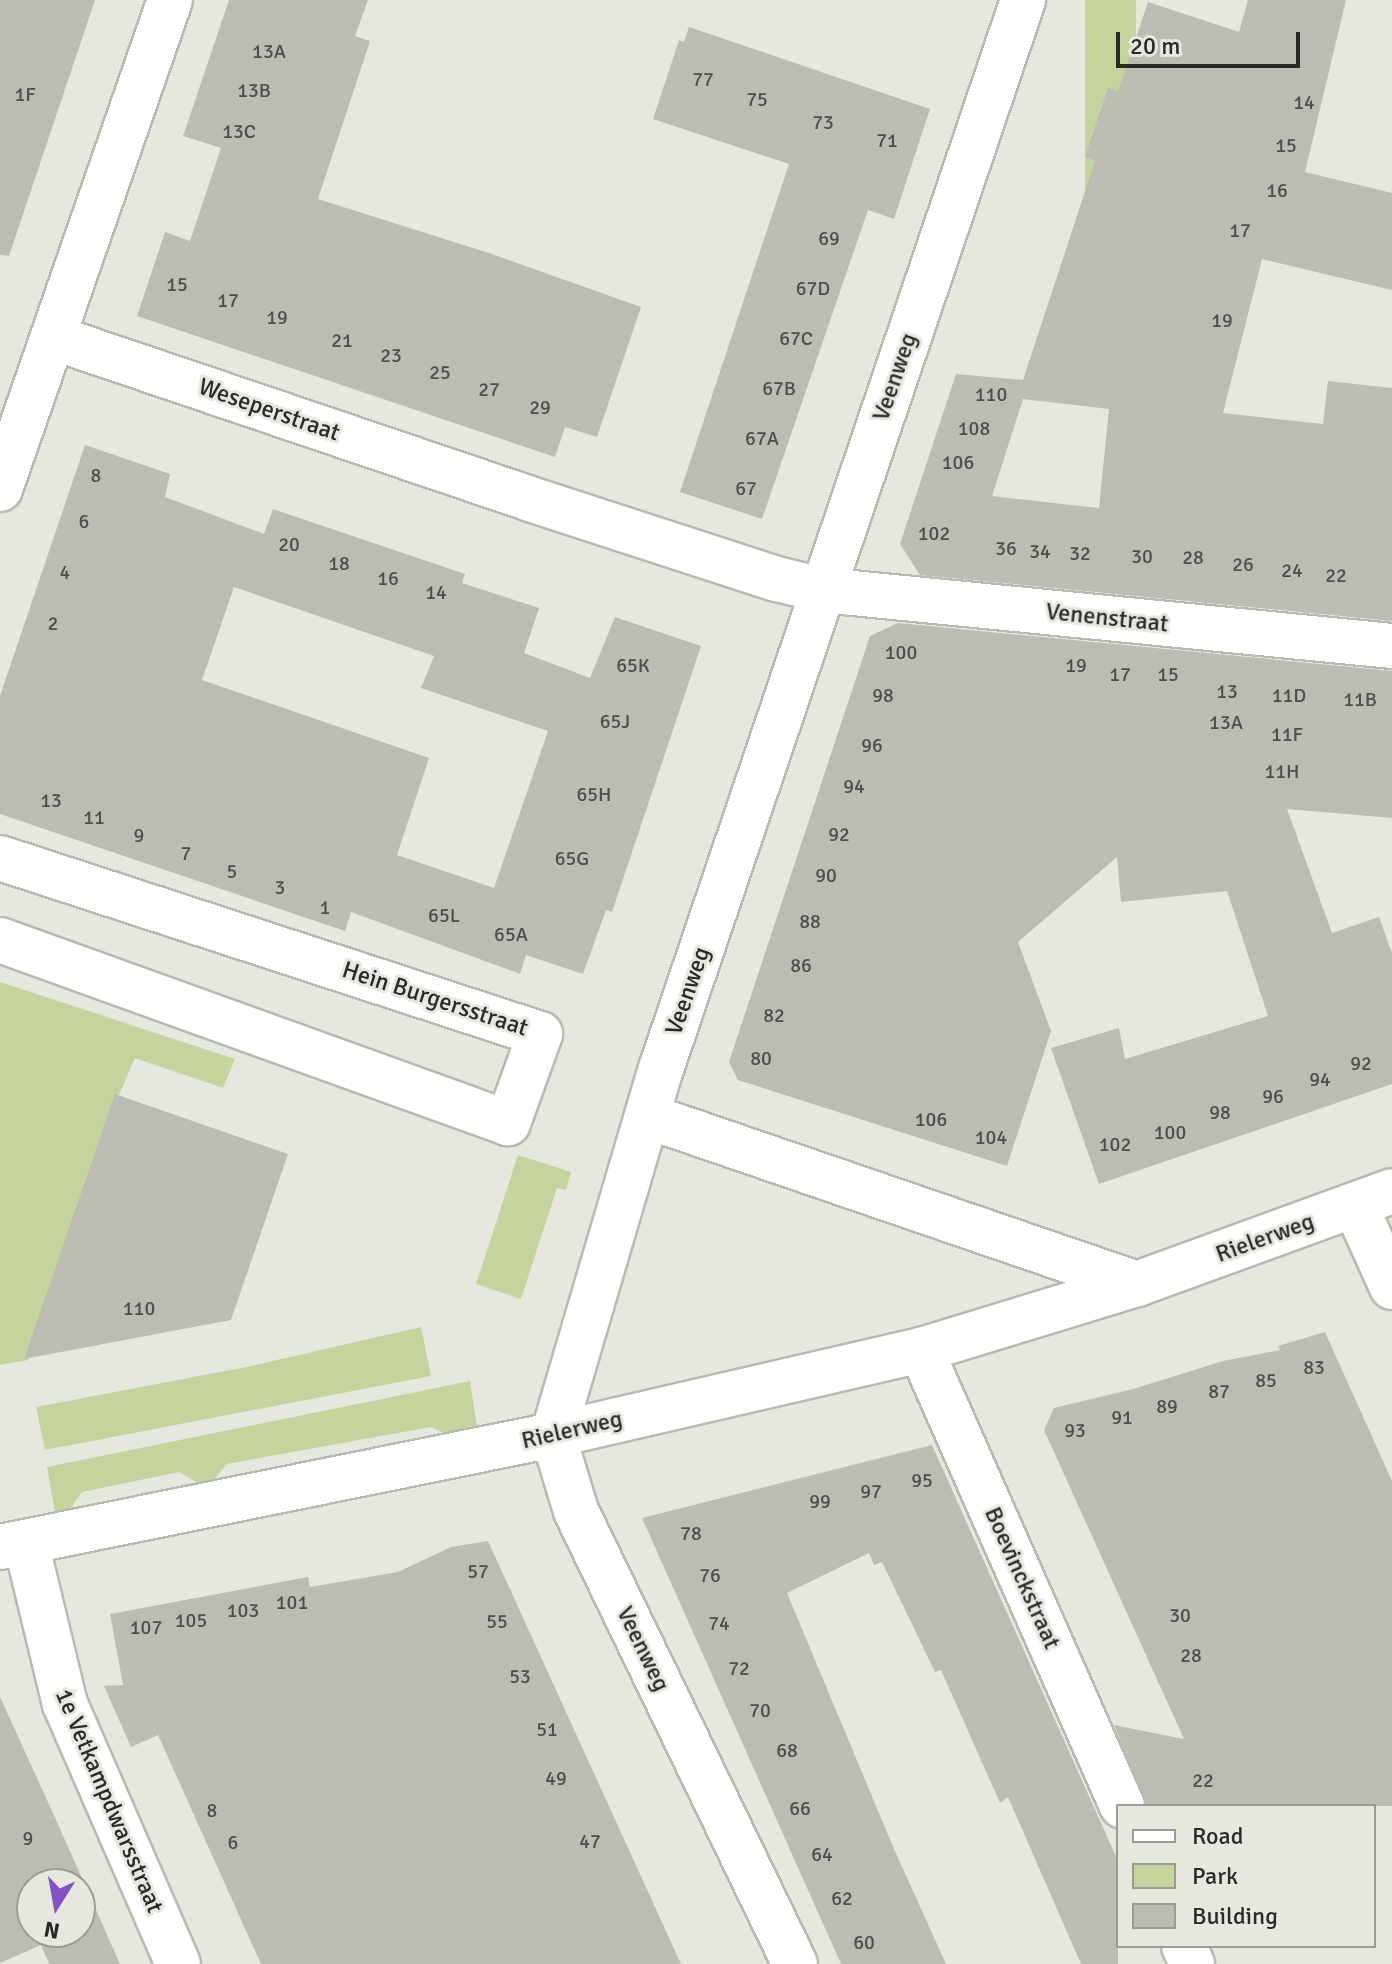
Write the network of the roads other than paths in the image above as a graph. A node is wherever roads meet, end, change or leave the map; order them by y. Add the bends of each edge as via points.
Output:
1 (170, 0) edge
2 (1023, 0) edge
3 (55, 338) junction
4 (0, 489) edge
5 (822, 590) junction
6 (1392, 646) edge
7 (0, 858) edge
8 (0, 940) edge
9 (647, 1116) junction
10 (1374, 1198) edge
11 (1137, 1284) junction
12 (1392, 1287) edge
13 (921, 1350) junction
14 (553, 1435) junction
15 (13, 1545) edge
16 (1121, 1804) edge
17 (178, 1964) edge
18 (795, 1964) edge

1 - 3 street
2 - 5 street, Veenweg
3 - 4 street
3 - 5 street, Weseperstraat via 527,498
5 - 6 street, Venenstraat
5 - 9 street, Veenweg
7 - 8 street, Hein Burgersstraat via 540,1034 508,1123
9 - 11 street
9 - 14 street, Veenweg
10 - 11 street, Rielerweg
10 - 12 street
11 - 13 street, Rielerweg
13 - 14 street, Rielerweg
13 - 16 street, Boevinckstraat
14 - 15 street, Rielerweg
14 - 18 street, Veenweg via 576,1511
15 - 17 street, 1e Vetkampdwarsstraat via 65,1704

